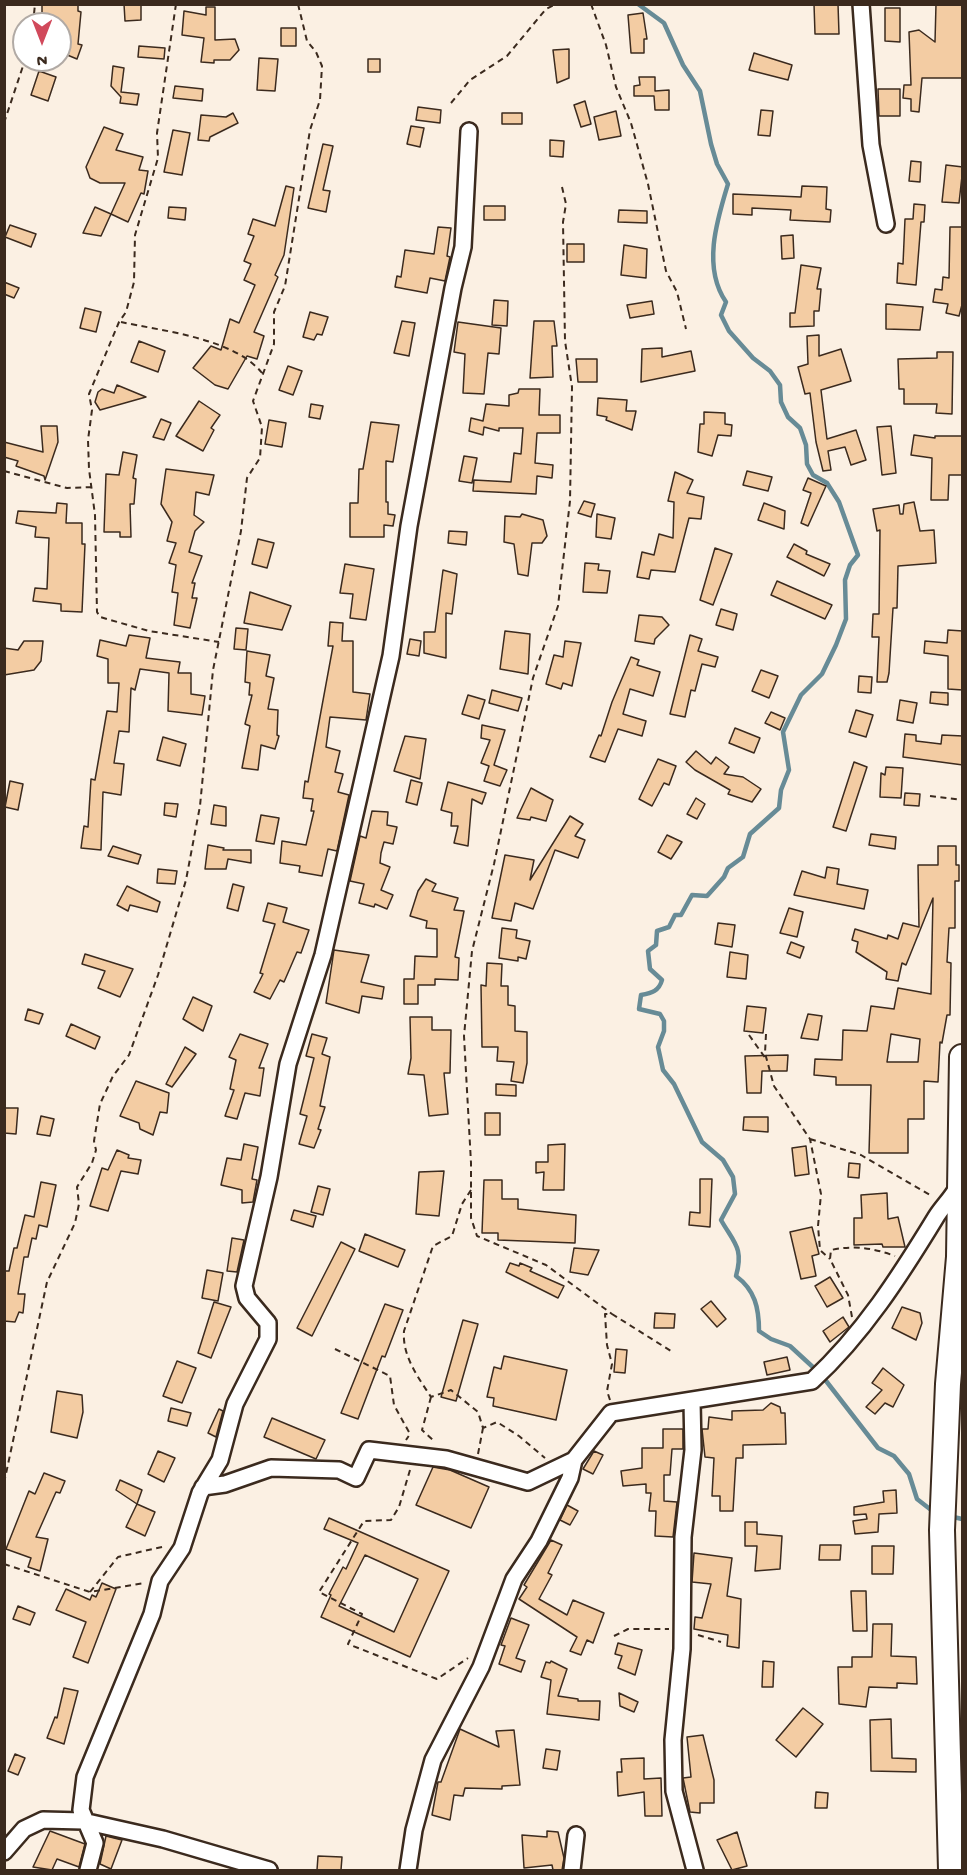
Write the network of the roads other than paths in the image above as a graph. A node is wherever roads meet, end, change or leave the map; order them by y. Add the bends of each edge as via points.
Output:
1 (861, 4) edge
2 (469, 131) dead end
3 (886, 224) dead end
4 (963, 1057) edge
5 (959, 1185) junction
6 (692, 1401) junction
7 (574, 1460) junction
8 (203, 1487) junction
9 (88, 1821) junction
10 (576, 1835) dead end
11 (4, 1852) edge
12 (88, 1870) edge
13 (269, 1870) edge
14 (408, 1870) edge
15 (572, 1870) edge
16 (695, 1870) edge
17 (951, 1870) edge

1 - 3 street via 871,145
2 - 8 street via 463,247 409,526 391,656 323,955 288,1064 269,1177 244,1286 247,1298 268,1323 268,1339 235,1404 220,1460
4 - 5 main road
5 - 6 street via 910,1263 832,1363 809,1383
5 - 17 main road via 942,1518
6 - 7 street via 614,1411
6 - 16 street via 692,1471 683,1538 682,1649 673,1740 674,1791
7 - 8 street via 528,1482 446,1459 367,1450 357,1478 339,1470 271,1468 225,1484
7 - 14 street via 570,1478 539,1542 514,1579 481,1667 433,1761 414,1830
8 - 9 street via 185,1542 160,1581 153,1614 86,1777 81,1810
9 - 11 street via 43,1820 27,1827
9 - 12 street via 95,1843
9 - 13 street
10 - 15 street

